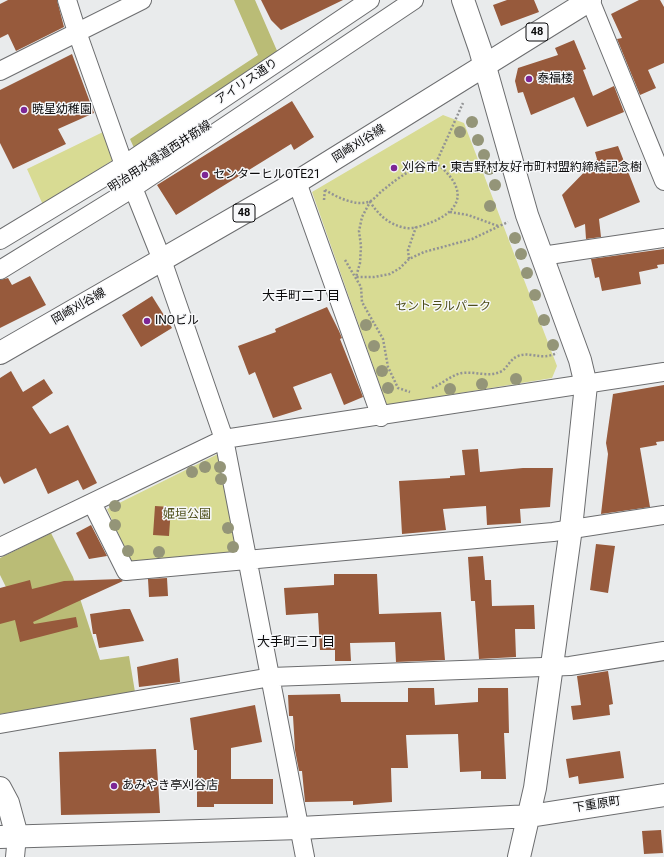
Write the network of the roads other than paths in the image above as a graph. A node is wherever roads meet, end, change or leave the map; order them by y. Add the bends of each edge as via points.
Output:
1 (67, 0) edge
2 (142, 0) edge
3 (370, 0) edge
4 (396, 0) edge
5 (414, 0) edge
6 (463, 0) edge
7 (590, 0) edge
8 (77, 32) junction
9 (484, 65) junction
10 (0, 71) edge
11 (129, 177) junction
12 (312, 181) junction
13 (664, 181) edge
14 (664, 238) edge
15 (0, 240) edge
16 (0, 256) edge
17 (542, 256) junction
18 (162, 260) junction
19 (0, 270) edge
20 (0, 354) edge
21 (664, 372) edge
22 (586, 384) junction
23 (381, 417) junction
24 (224, 439) junction
25 (92, 504) junction
26 (664, 515) edge
27 (571, 528) junction
28 (0, 547) edge
29 (246, 560) junction
30 (664, 651) edge
31 (551, 666) junction
32 (271, 677) junction
33 (0, 724) edge
34 (0, 788) edge
35 (664, 795) edge
36 (530, 816) junction
37 (300, 828) junction
38 (11, 843) edge
39 (305, 857) edge
40 (519, 857) edge

1 - 8 street
2 - 8 street
3 - 11 street, アイリス通り
4 - 11 street, 明治用水緑道西井筋線
5 - 11 street
6 - 9 street
7 - 9 street, 岡崎刈谷線 / 48
7 - 13 street
8 - 10 street
8 - 11 street
9 - 12 street, 岡崎刈谷線 / 48
9 - 17 street via 527,215
11 - 15 street
11 - 16 street, 明治用水緑道西井筋線
11 - 18 street
11 - 19 street
12 - 18 street, 岡崎刈谷線 / 48
12 - 23 street
14 - 17 street
17 - 22 street via 580,360
18 - 20 street, 岡崎刈谷線 / 48
18 - 24 street
21 - 22 street
22 - 23 street
22 - 27 street
23 - 24 street
24 - 25 street
24 - 29 street
25 - 28 street
25 - 29 street via 126,571
26 - 27 street
27 - 29 street via 553,532
27 - 31 street
29 - 32 street
30 - 31 street via 570,666
31 - 32 street
31 - 36 street via 536,788
32 - 33 street
32 - 37 street via 281,740
34 - 38 street via 8,804
35 - 36 street, 下重原町
36 - 37 street, 下重原町
36 - 40 street
37 - 38 street, 下重原町
37 - 39 street

